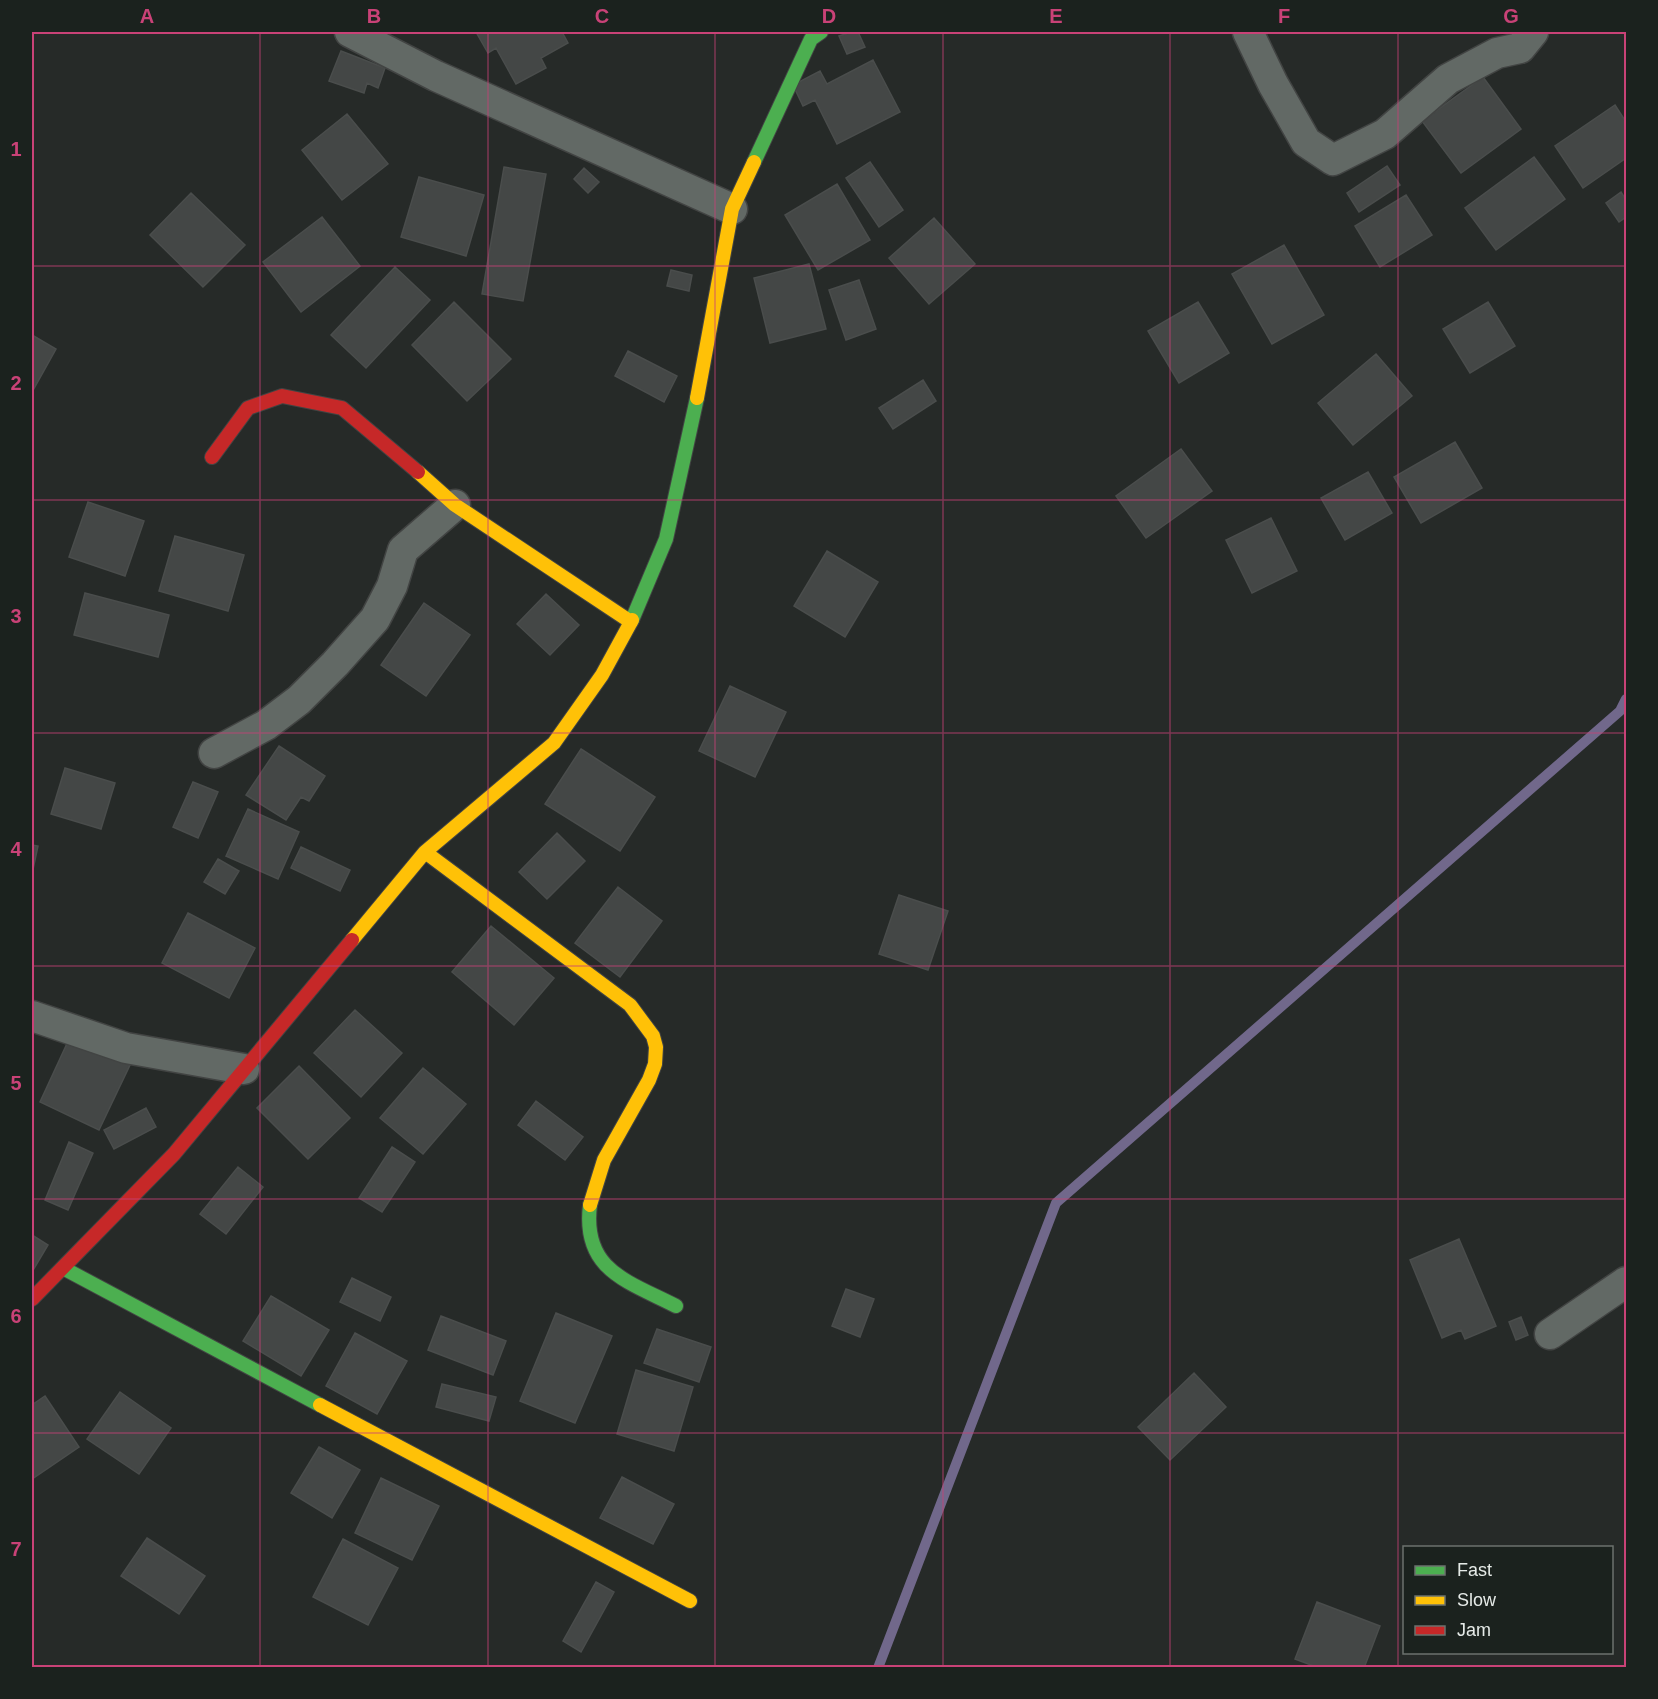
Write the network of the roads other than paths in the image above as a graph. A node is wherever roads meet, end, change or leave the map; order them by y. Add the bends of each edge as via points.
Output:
1 (350, 32) edge
2 (1248, 32) edge
3 (1533, 32) edge
4 (813, 34) edge
5 (732, 209) junction
6 (212, 457) dead end
7 (455, 505) junction
8 (631, 622) junction
9 (214, 753) dead end
10 (425, 852) junction
11 (32, 1016) edge
12 (244, 1069) junction
13 (63, 1268) junction
14 (1626, 1282) edge
15 (32, 1299) edge
16 (676, 1306) dead end
17 (1550, 1334) dead end
18 (690, 1601) dead end

1 - 5 street via 436,76
2 - 3 street via 1306,142 1333,160 1385,134 1448,79 1497,53 1520,48
4 - 5 street
5 - 8 street via 690,436 666,539
6 - 7 street via 248,408 282,396 302,398 342,408
7 - 8 street
7 - 9 street via 403,550 392,586 375,619 335,664 267,725
8 - 10 street via 602,675 554,743
10 - 12 street
10 - 16 street via 630,1005 649,1029 657,1045 656,1067 610,1144 589,1204 589,1232 596,1255 613,1273
11 - 12 street via 126,1047
12 - 13 street via 174,1154
13 - 15 street
13 - 18 street
14 - 17 street

